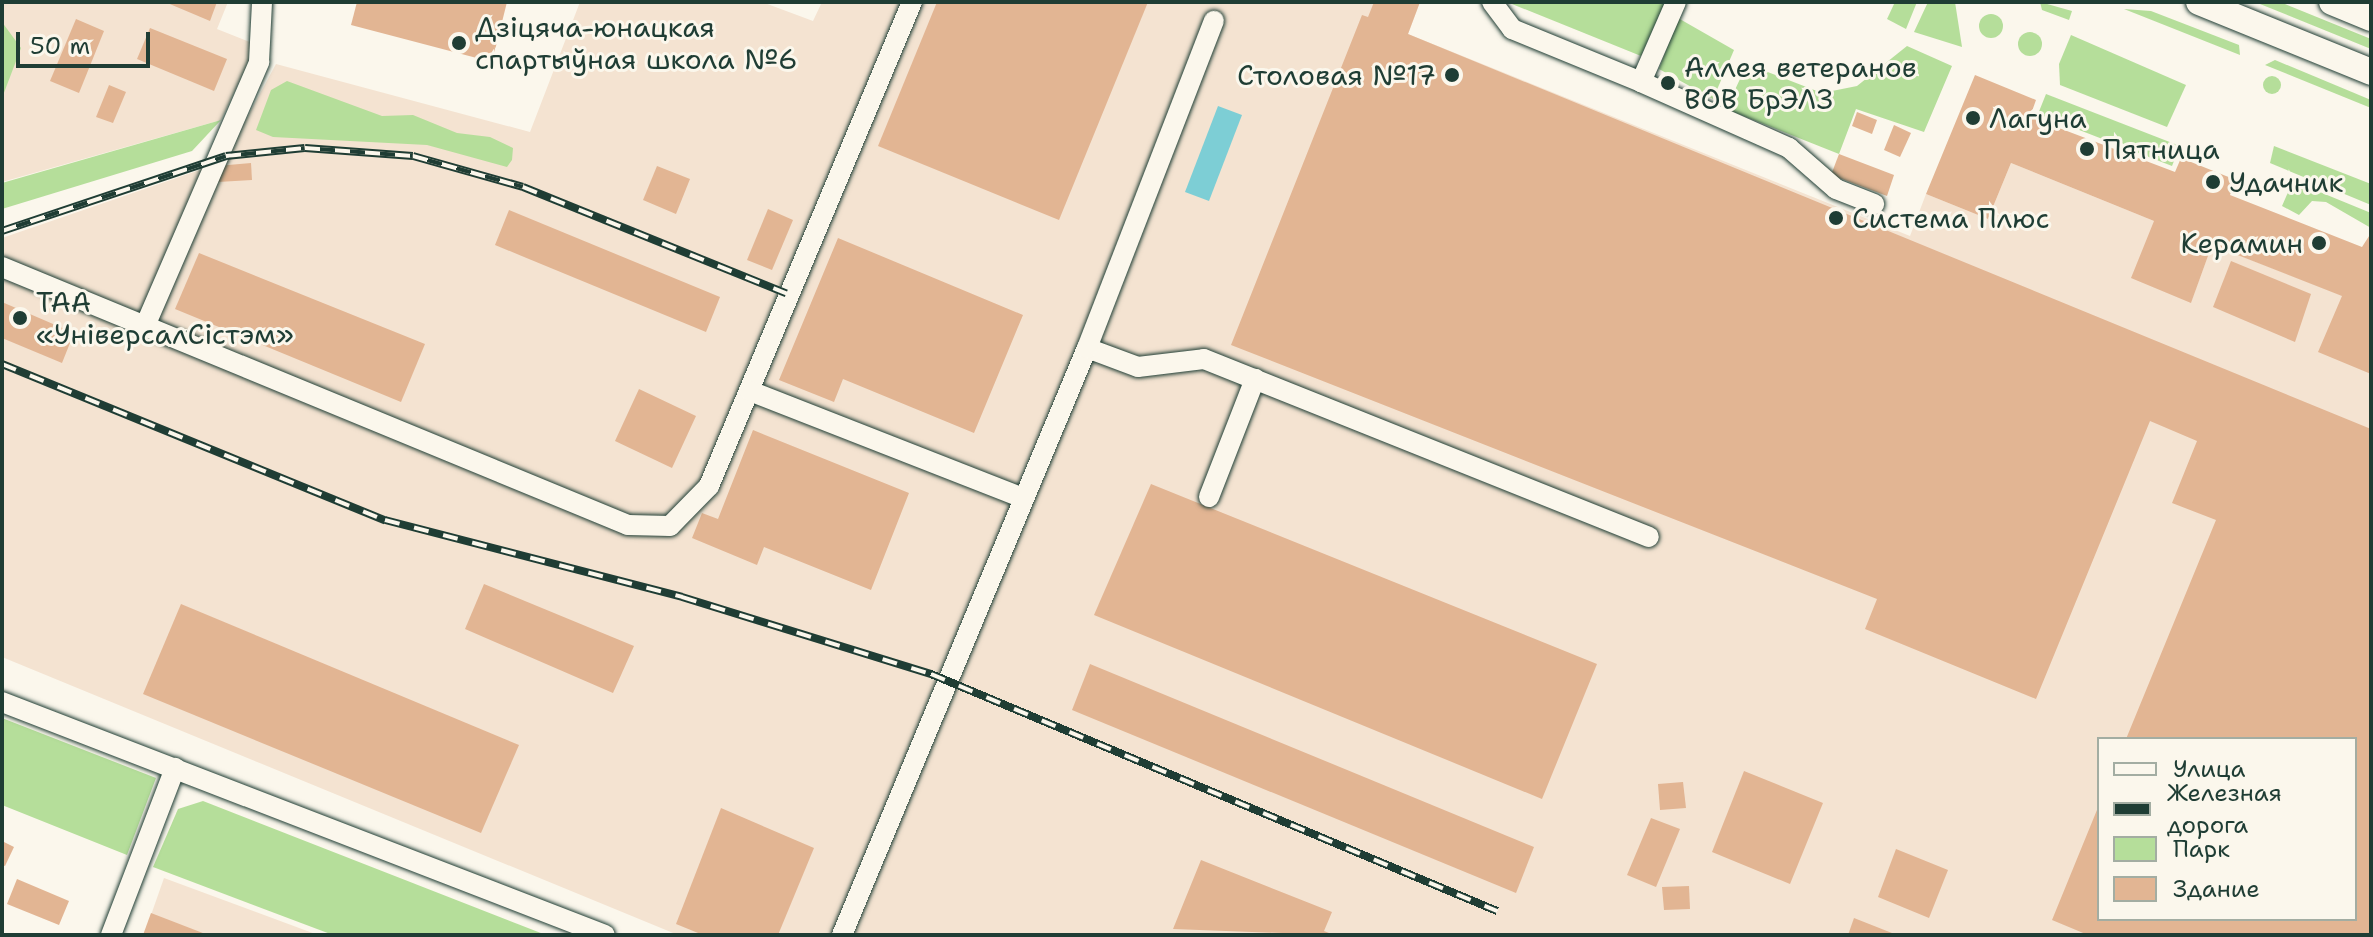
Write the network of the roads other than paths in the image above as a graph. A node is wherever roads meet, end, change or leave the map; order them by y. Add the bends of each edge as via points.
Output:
1 (262, 2) edge
2 (912, 2) edge
3 (1492, 2) edge
4 (1676, 2) edge
5 (2199, 2) edge
6 (2332, 2) edge
7 (2371, 18) edge
8 (1214, 21) dead end
9 (2371, 72) edge
10 (1641, 82) junction
11 (1874, 204) dead end
12 (2, 267) edge
13 (145, 326) junction
14 (1087, 348) junction
15 (1255, 379) junction
16 (750, 391) junction
17 (1209, 497) dead end
18 (1023, 498) junction
19 (1649, 537) dead end
20 (2, 702) edge
21 (175, 768) junction
22 (111, 935) edge
23 (605, 935) edge
24 (842, 935) edge

1 - 13 lane via 259,62
2 - 16 lane
3 - 10 lane via 1512,29
4 - 10 lane
5 - 9 main road
6 - 7 main road
8 - 14 lane
10 - 11 lane via 1796,152 1836,189
12 - 13 lane
13 - 16 lane via 642,528 670,526 693,510
14 - 15 lane via 1148,368 1195,357
14 - 18 lane
15 - 17 lane
15 - 19 lane
16 - 18 lane
18 - 24 lane
20 - 21 lane
21 - 22 lane
21 - 23 lane

